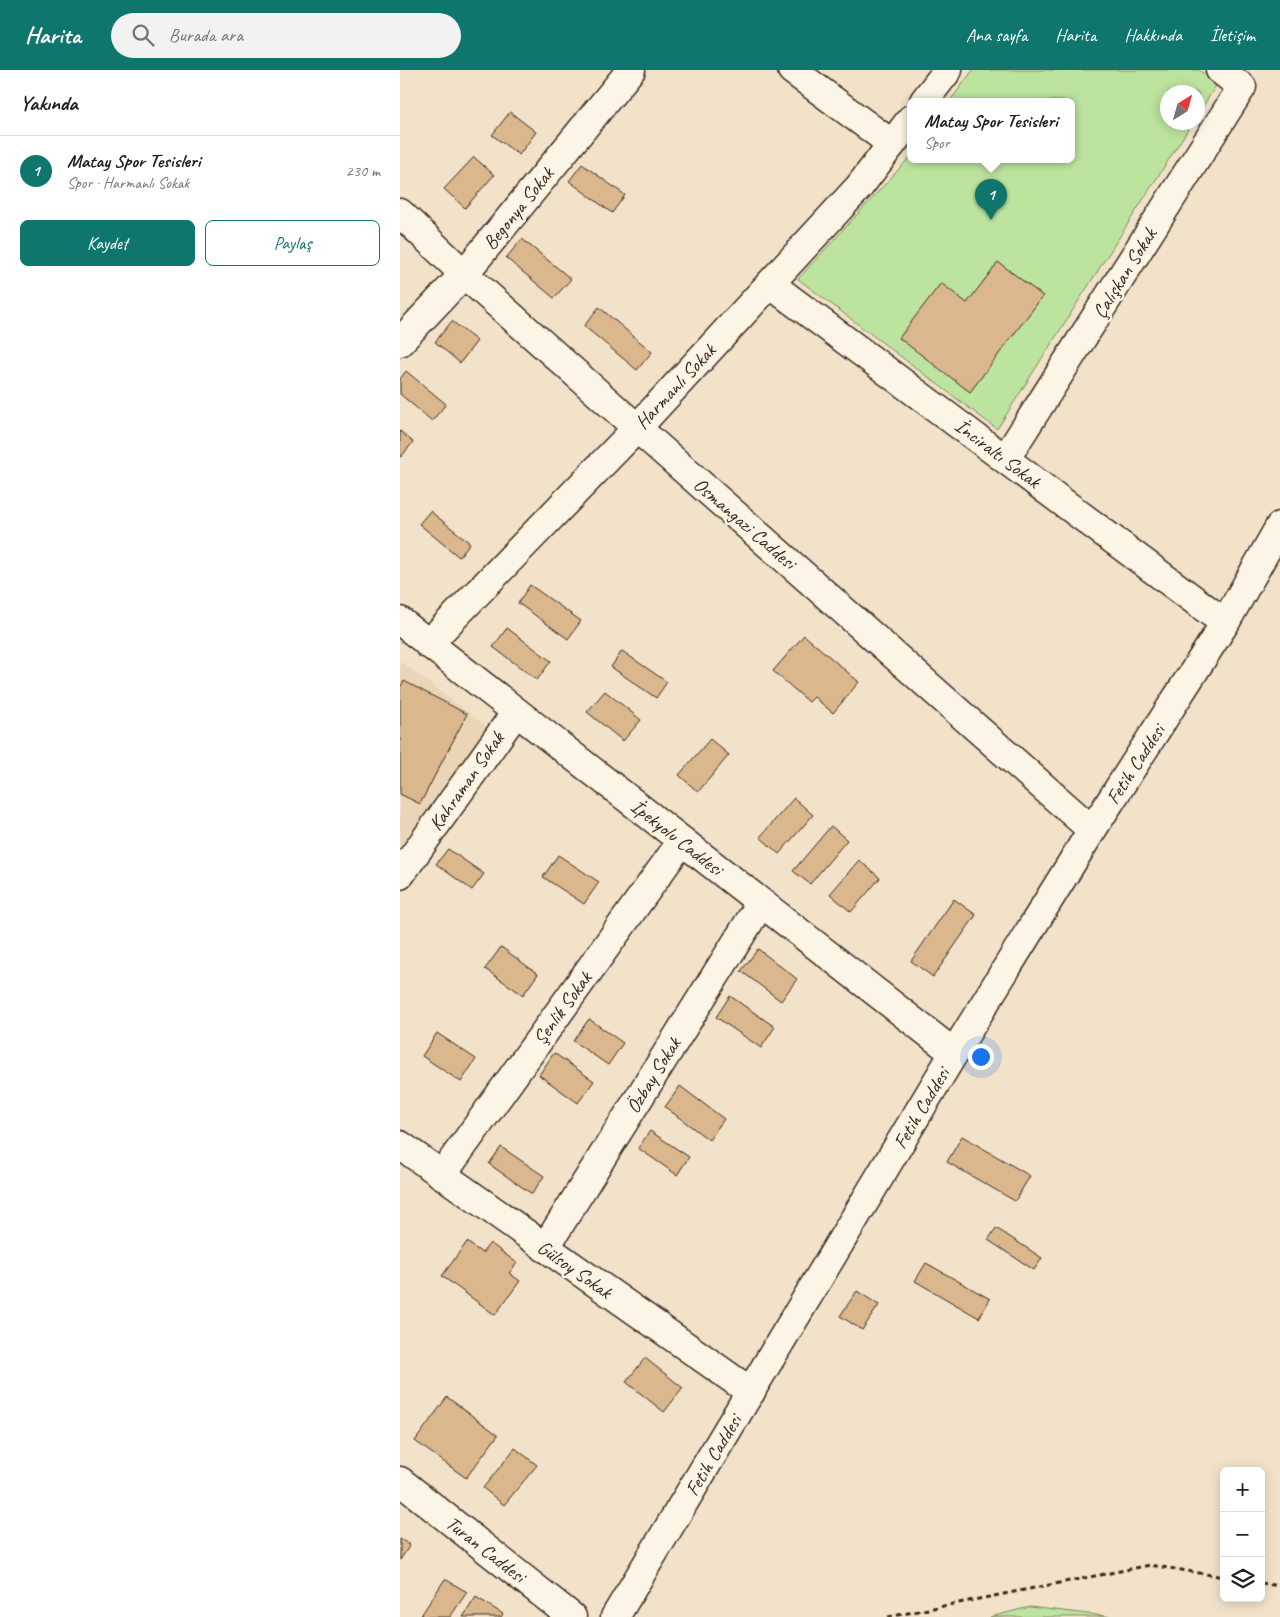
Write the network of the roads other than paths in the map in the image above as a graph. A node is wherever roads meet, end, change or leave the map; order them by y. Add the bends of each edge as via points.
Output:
1 (631, 70) edge
2 (792, 70) edge
3 (948, 70) edge
4 (1220, 70) edge
5 (926, 98) edge
6 (907, 124) edge
7 (892, 144) junction
8 (400, 213) edge
9 (464, 274) junction
10 (770, 284) junction
11 (400, 342) edge
12 (637, 428) junction
13 (1006, 458) junction
14 (1280, 526) edge
15 (400, 621) edge
16 (1225, 623) junction
17 (428, 644) junction
18 (516, 712) junction
19 (1092, 830) junction
20 (682, 841) junction
21 (400, 875) edge
22 (761, 902) junction
23 (954, 1053) junction
24 (400, 1145) edge
25 (442, 1175) junction
26 (545, 1248) junction
27 (751, 1392) junction
28 (400, 1481) edge
29 (572, 1617) edge
30 (615, 1617) edge

1 - 9 street, Begonya Sokak
2 - 7 street
3 - 5 street
4 - 13 street, Çalışkan Sokak via 1242,87
6 - 7 street, Harmanlı Sokak
7 - 10 street, Harmanlı Sokak via 859,187
8 - 9 street, Osmangazi Caddesi
9 - 11 street, Begonya Sokak
9 - 12 street, Osmangazi Caddesi
10 - 12 street, Harmanlı Sokak
10 - 13 street, İnciraltı Sokak
12 - 17 street, Harmanlı Sokak
12 - 19 street, Osmangazi Caddesi
13 - 16 street, İnciraltı Sokak
14 - 16 street, Fetih Caddesi
15 - 17 street, İpekyolu Caddesi
16 - 19 street, Fetih Caddesi
17 - 18 street, İpekyolu Caddesi
18 - 20 street, İpekyolu Caddesi
18 - 21 street, Kahraman Sokak
19 - 23 street, Fetih Caddesi
20 - 22 street, İpekyolu Caddesi
20 - 25 street, Şenlik Sokak
22 - 23 street, İpekyolu Caddesi
22 - 26 street, Özbay Sokak
23 - 27 street, Fetih Caddesi
24 - 25 street, Gülsoy Sokak
25 - 26 street, Gülsoy Sokak
26 - 27 street, Gülsoy Sokak
27 - 30 street, Fetih Caddesi
28 - 29 street, Turan Caddesi

